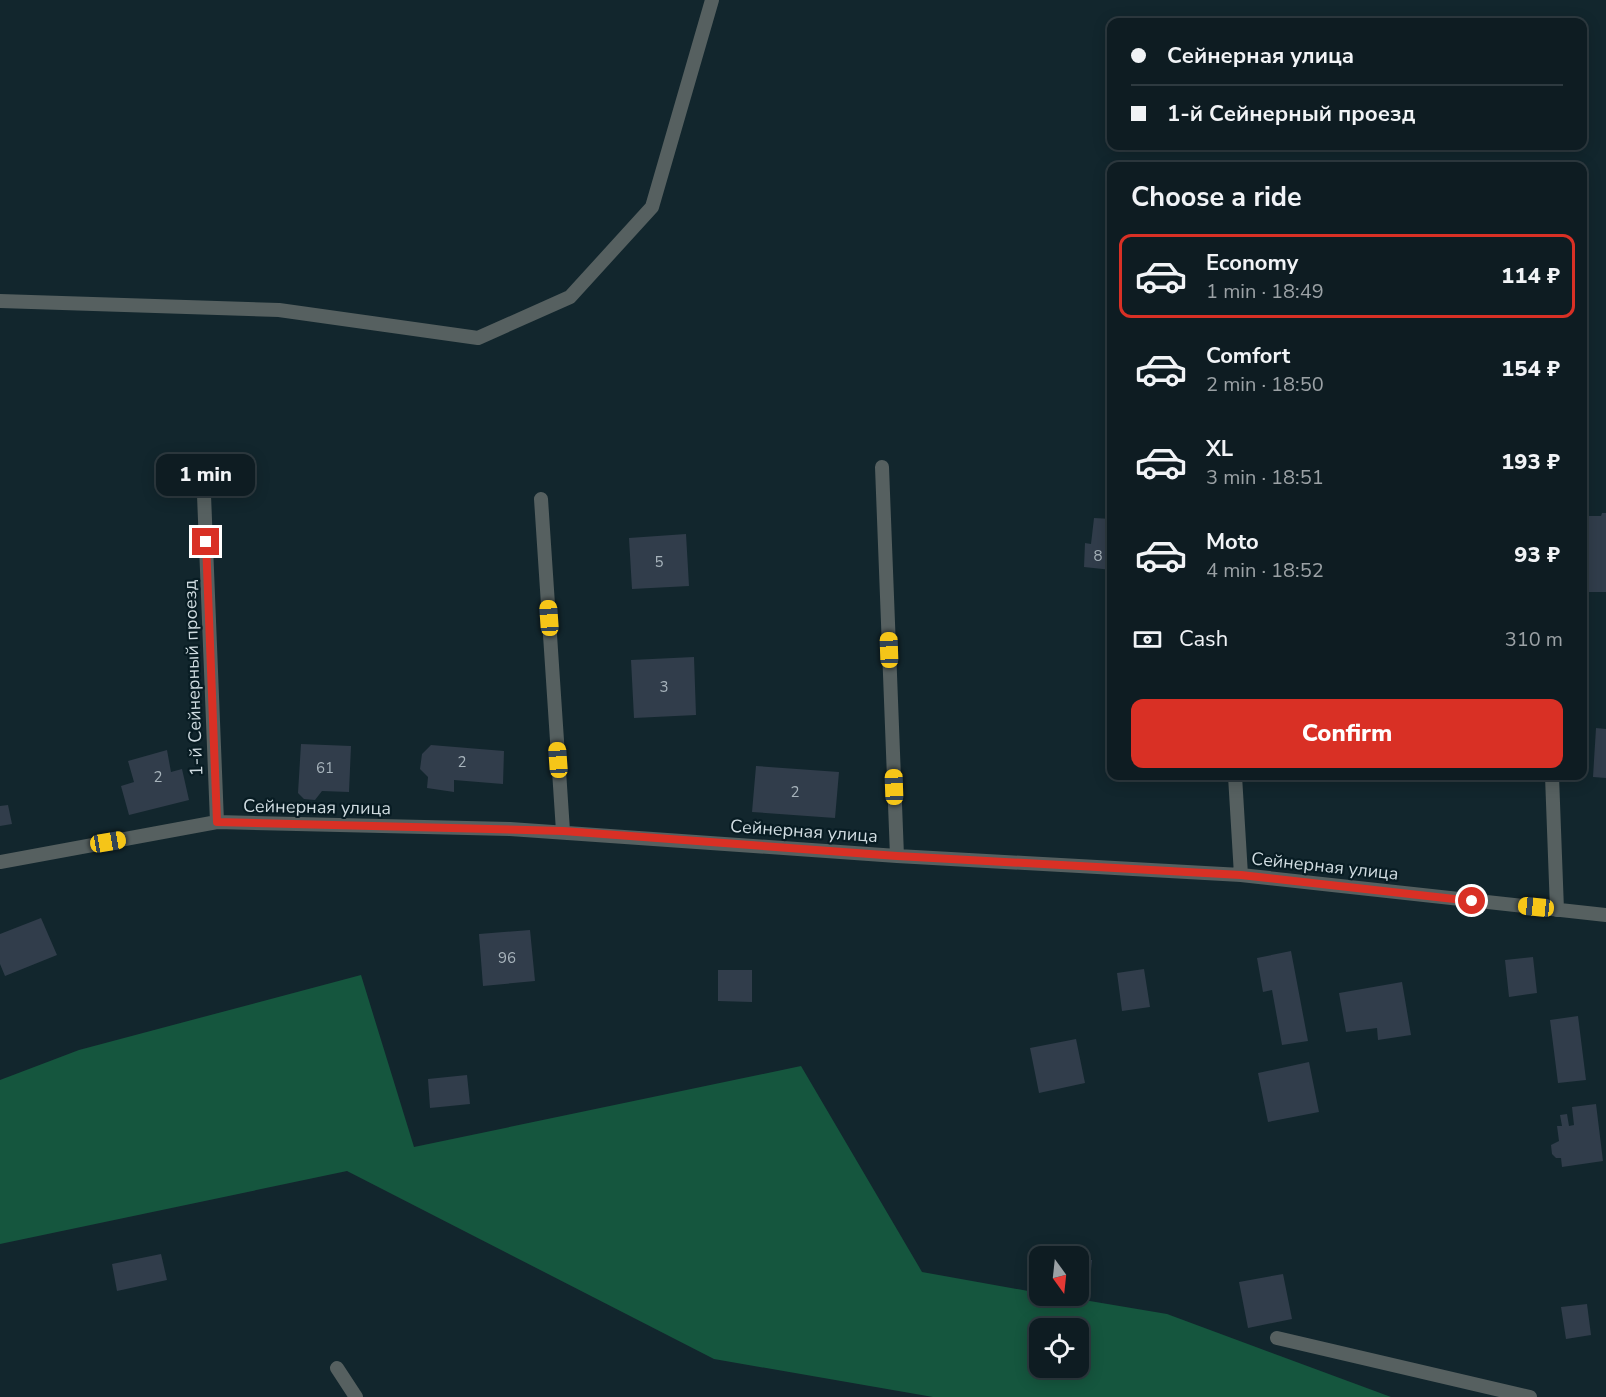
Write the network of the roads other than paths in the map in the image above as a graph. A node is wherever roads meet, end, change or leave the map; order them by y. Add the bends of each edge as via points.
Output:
1 (712, 0) edge
2 (0, 301) edge
3 (882, 467) dead end
4 (204, 495) dead end
5 (541, 499) dead end
6 (1235, 780) edge
7 (1552, 780) edge
8 (217, 822) junction
9 (563, 831) junction
10 (897, 856) junction
11 (0, 862) edge
12 (1241, 875) junction
13 (1557, 910) junction
14 (1606, 915) edge
15 (1276, 1338) dead end
16 (338, 1368) dead end
17 (356, 1397) edge
18 (1530, 1397) edge

1 - 2 lane via 652,207 570,297 478,338 279,310
3 - 10 lane
4 - 8 lane, 1-й Сейнерный проезд
5 - 9 lane
6 - 12 lane
7 - 13 lane
8 - 9 lane, Сейнерная улица
8 - 11 lane, Сейнерная улица
9 - 10 lane, Сейнерная улица
10 - 12 lane, Сейнерная улица
12 - 13 lane, Сейнерная улица
13 - 14 lane, Сейнерная улица
15 - 18 lane
16 - 17 lane

